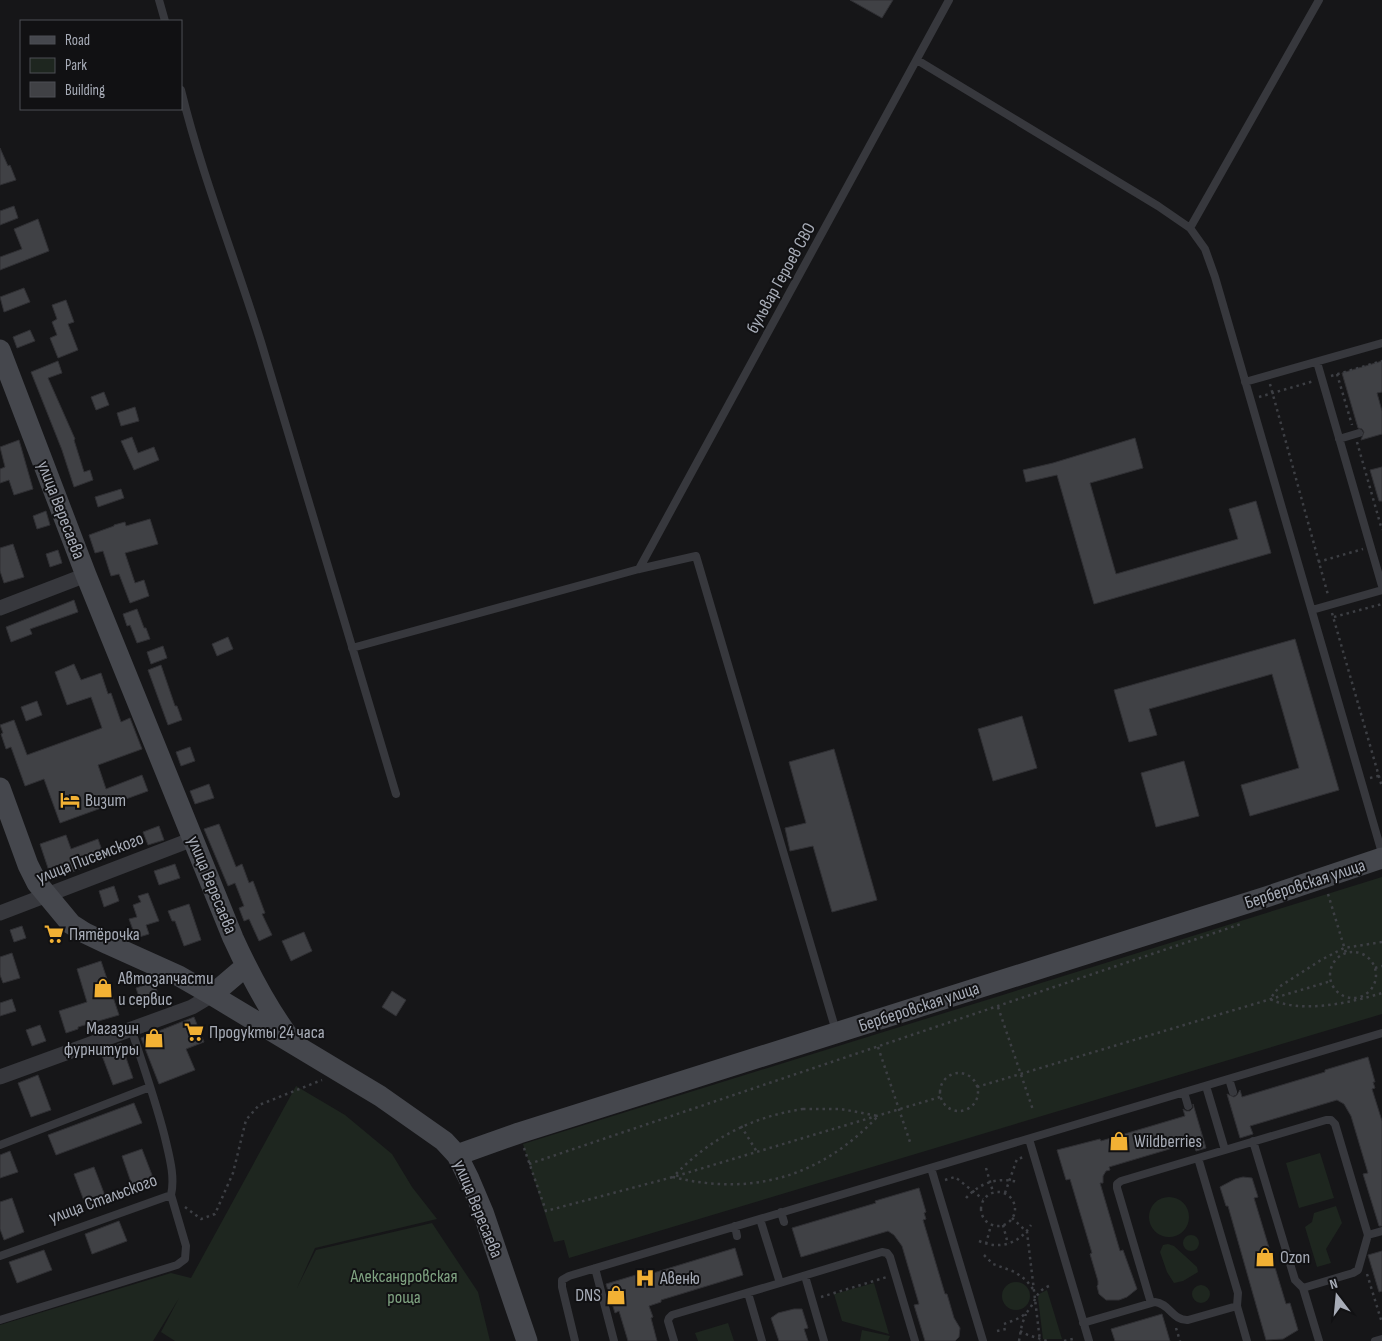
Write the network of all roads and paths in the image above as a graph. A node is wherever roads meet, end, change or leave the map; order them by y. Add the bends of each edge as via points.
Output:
1 (160, 0) edge
2 (949, 0) edge
3 (1319, 0) edge
4 (165, 20) edge
5 (917, 60) junction
6 (182, 94) edge
7 (1190, 228) junction
8 (1382, 343) edge
9 (0, 350) edge
10 (1316, 362) junction
11 (1337, 374) dead end
12 (1267, 376) junction
13 (1246, 382) junction
14 (1357, 434) junction
15 (1339, 439) junction
16 (1382, 530) edge
17 (1370, 546) junction
18 (1318, 562) junction
19 (639, 570) junction
20 (86, 575) junction
21 (1382, 586) edge
22 (1382, 590) edge
23 (1382, 604) edge
24 (1330, 605) junction
25 (0, 608) edge
26 (1312, 610) junction
27 (1334, 617) junction
28 (352, 648) junction
29 (1382, 787) edge
30 (0, 788) edge
31 (396, 794) dead end
32 (1379, 827) edge
33 (193, 839) junction
34 (1382, 853) edge
35 (1382, 858) edge
36 (46, 894) junction
37 (1328, 894) dead end
38 (0, 913) edge
39 (1246, 923) dead end
40 (1382, 942) edge
41 (1344, 948) junction
42 (1346, 953) junction
43 (246, 966) junction
44 (1382, 966) edge
45 (1375, 968) junction
46 (1331, 981) junction
47 (1382, 993) edge
48 (212, 995) junction
49 (1360, 998) junction
50 (1270, 999) junction
51 (998, 1007) junction
52 (131, 1028) junction
53 (837, 1033) junction
54 (1382, 1035) edge
55 (294, 1044) junction
56 (878, 1047) junction
57 (342, 1073) junction
58 (1020, 1075) junction
59 (0, 1077) edge
60 (1230, 1079) junction
61 (1206, 1086) junction
62 (150, 1087) junction
63 (977, 1087) junction
64 (1184, 1092) junction
65 (1233, 1092) dead end
66 (940, 1098) junction
67 (1188, 1106) dead end
68 (900, 1110) junction
69 (1033, 1110) dead end
70 (878, 1116) junction
71 (741, 1126) junction
72 (519, 1133) junction
73 (1029, 1139) junction
74 (1253, 1141) junction
75 (911, 1145) dead end
76 (0, 1146) edge
77 (1225, 1150) junction
78 (757, 1152) junction
79 (1033, 1154) junction
80 (457, 1155) junction
81 (1198, 1158) junction
82 (529, 1164) junction
83 (932, 1168) junction
84 (986, 1168) dead end
85 (673, 1177) junction
86 (1009, 1180) junction
87 (990, 1182) junction
88 (1018, 1182) dead end
89 (936, 1183) junction
90 (973, 1191) junction
91 (993, 1192) junction
92 (1005, 1193) junction
93 (171, 1195) junction
94 (966, 1198) dead end
95 (983, 1199) junction
96 (781, 1212) junction
97 (1012, 1218) junction
98 (760, 1219) junction
99 (784, 1222) dead end
100 (991, 1224) junction
101 (1003, 1225) junction
102 (735, 1226) junction
103 (1031, 1226) dead end
104 (1382, 1231) edge
105 (1027, 1232) junction
106 (1368, 1235) junction
107 (738, 1236) dead end
108 (979, 1241) dead end
109 (986, 1244) junction
110 (1008, 1244) junction
111 (0, 1256) edge
112 (984, 1256) dead end
113 (1362, 1258) junction
114 (595, 1268) junction
115 (895, 1274) junction
116 (805, 1276) junction
117 (780, 1283) junction
118 (1049, 1286) dead end
119 (1303, 1288) junction
120 (1034, 1290) junction
121 (748, 1293) junction
122 (812, 1299) junction
123 (1035, 1299) junction
124 (1151, 1303) junction
125 (1237, 1306) junction
126 (1026, 1313) junction
127 (0, 1320) edge
128 (1083, 1323) junction
129 (1382, 1323) edge
130 (1004, 1324) dead end
131 (1006, 1329) dead end
132 (1020, 1331) junction
133 (997, 1332) dead end
134 (1073, 1339) dead end
135 (1040, 1340) edge
136 (527, 1341) edge
137 (574, 1341) edge
138 (614, 1341) edge
139 (674, 1341) edge
140 (762, 1341) edge
141 (824, 1341) edge
142 (915, 1341) edge
143 (983, 1341) edge
144 (1019, 1341) edge
145 (1047, 1341) edge
146 (1064, 1341) edge
147 (1089, 1341) edge
148 (1247, 1341) edge
149 (1319, 1341) edge

1 - 4 lane
2 - 5 lane, бульвар Героев СВО
3 - 7 lane
5 - 7 lane
5 - 19 lane, бульвар Героев СВО
6 - 28 lane
7 - 13 lane via 1205,250 1215,277
8 - 10 lane
9 - 20 main road, улица Вересаева
10 - 12 lane
10 - 15 lane
11 - 14 path
12 - 13 lane
12 - 18 path
13 - 26 lane
14 - 15 lane
14 - 16 path
15 - 17 lane
17 - 18 path
17 - 21 lane
18 - 24 path
19 - 28 lane
19 - 53 lane via 696,556
20 - 25 street
20 - 33 main road, улица Вересаева
22 - 24 lane
23 - 27 path
24 - 26 lane
24 - 27 path
26 - 32 lane
27 - 29 path
28 - 31 lane
30 - 36 main road via 28,865
32 - 34 lane
33 - 36 street, улица Писемского
33 - 43 main road, улица Вересаева
35 - 53 main road, Берберовская улица
36 - 38 street, улица Писемского
36 - 48 main road via 71,924 85,933 179,976
37 - 41 path
39 - 51 path
40 - 41 path
41 - 42 path
41 - 50 path via 1279,987
42 - 45 path via 1361,953
42 - 46 path via 1333,963
43 - 48 main road
43 - 55 main road, улица Вересаева via 274,1018
44 - 45 path
45 - 49 path via 1373,986
46 - 49 path via 1339,993
46 - 50 path
47 - 49 path
48 - 52 street via 192,1007
48 - 55 main road
49 - 50 path via 1334,1004 1298,1006
50 - 58 path
51 - 56 path
51 - 58 path
52 - 59 street
52 - 62 lane, улица Стальского
53 - 72 main road, Берберовская улица
54 - 60 lane
55 - 57 main road, улица Вересаева
56 - 68 path
56 - 82 path
57 - 80 main road, улица Вересаева via 444,1141
57 - 93 path via 260,1105 246,1120 233,1173 215,1214 201,1219
58 - 63 path
58 - 69 path
60 - 61 lane
60 - 65 lane
61 - 64 lane
61 - 77 lane
62 - 76 lane
62 - 93 lane, улица Стальского via 169,1158 174,1185
63 - 66 path via 976,1100 961,1112 948,1108
63 - 66 path via 970,1076 950,1074 940,1084
64 - 67 lane
64 - 73 lane
66 - 68 path
68 - 70 path
68 - 75 path
70 - 71 path via 841,1109 803,1110
70 - 78 path
70 - 85 path via 836,1154 784,1177 728,1185
71 - 78 path
71 - 85 path via 700,1151
72 - 80 main road, Берберовская улица
72 - 82 path
73 - 79 lane
73 - 83 lane
74 - 77 lane
74 - 106 lane via 1331,1120 1335,1124
74 - 119 lane via 1295,1280
77 - 81 lane
78 - 85 path
79 - 86 path via 1017,1159
79 - 128 lane
80 - 136 main road, улица Вересаева via 483,1212
81 - 124 lane via 1117,1184
81 - 125 lane via 1238,1293
82 - 85 path via 546,1211
83 - 89 lane
83 - 96 lane
84 - 87 path
86 - 87 path
86 - 88 path
86 - 92 path
87 - 90 path
87 - 91 path
89 - 90 path via 955,1178
89 - 143 lane
90 - 94 path
90 - 95 path
91 - 92 path
91 - 95 path
92 - 97 path via 1015,1207
93 - 111 lane, улица Стальского
93 - 127 lane via 186,1246 184,1259 177,1265
95 - 100 path via 982,1216
96 - 98 lane
96 - 99 lane
97 - 101 path
97 - 105 path
98 - 102 lane
98 - 117 lane
100 - 101 path
100 - 109 path
101 - 110 path
102 - 107 lane
102 - 114 lane
103 - 105 path
104 - 106 lane
105 - 110 path
105 - 120 path
106 - 113 lane
108 - 109 path
109 - 110 path
112 - 120 path via 993,1264 1015,1272
113 - 119 lane via 1358,1270 1353,1273
113 - 129 path
114 - 137 lane via 562,1280
114 - 138 lane
115 - 116 lane via 890,1257 882,1252
115 - 122 path
115 - 142 lane
116 - 117 lane
116 - 122 lane
117 - 121 lane
118 - 123 path via 1038,1292
119 - 149 lane
120 - 123 path
121 - 139 lane via 672,1315 668,1321
121 - 140 lane
122 - 141 lane
123 - 126 path
123 - 135 path
124 - 125 lane via 1161,1303 1182,1321
124 - 128 lane
125 - 148 lane
126 - 130 path
126 - 132 path
128 - 147 lane
131 - 133 path
132 - 135 path
132 - 144 path
134 - 146 path
135 - 145 path

